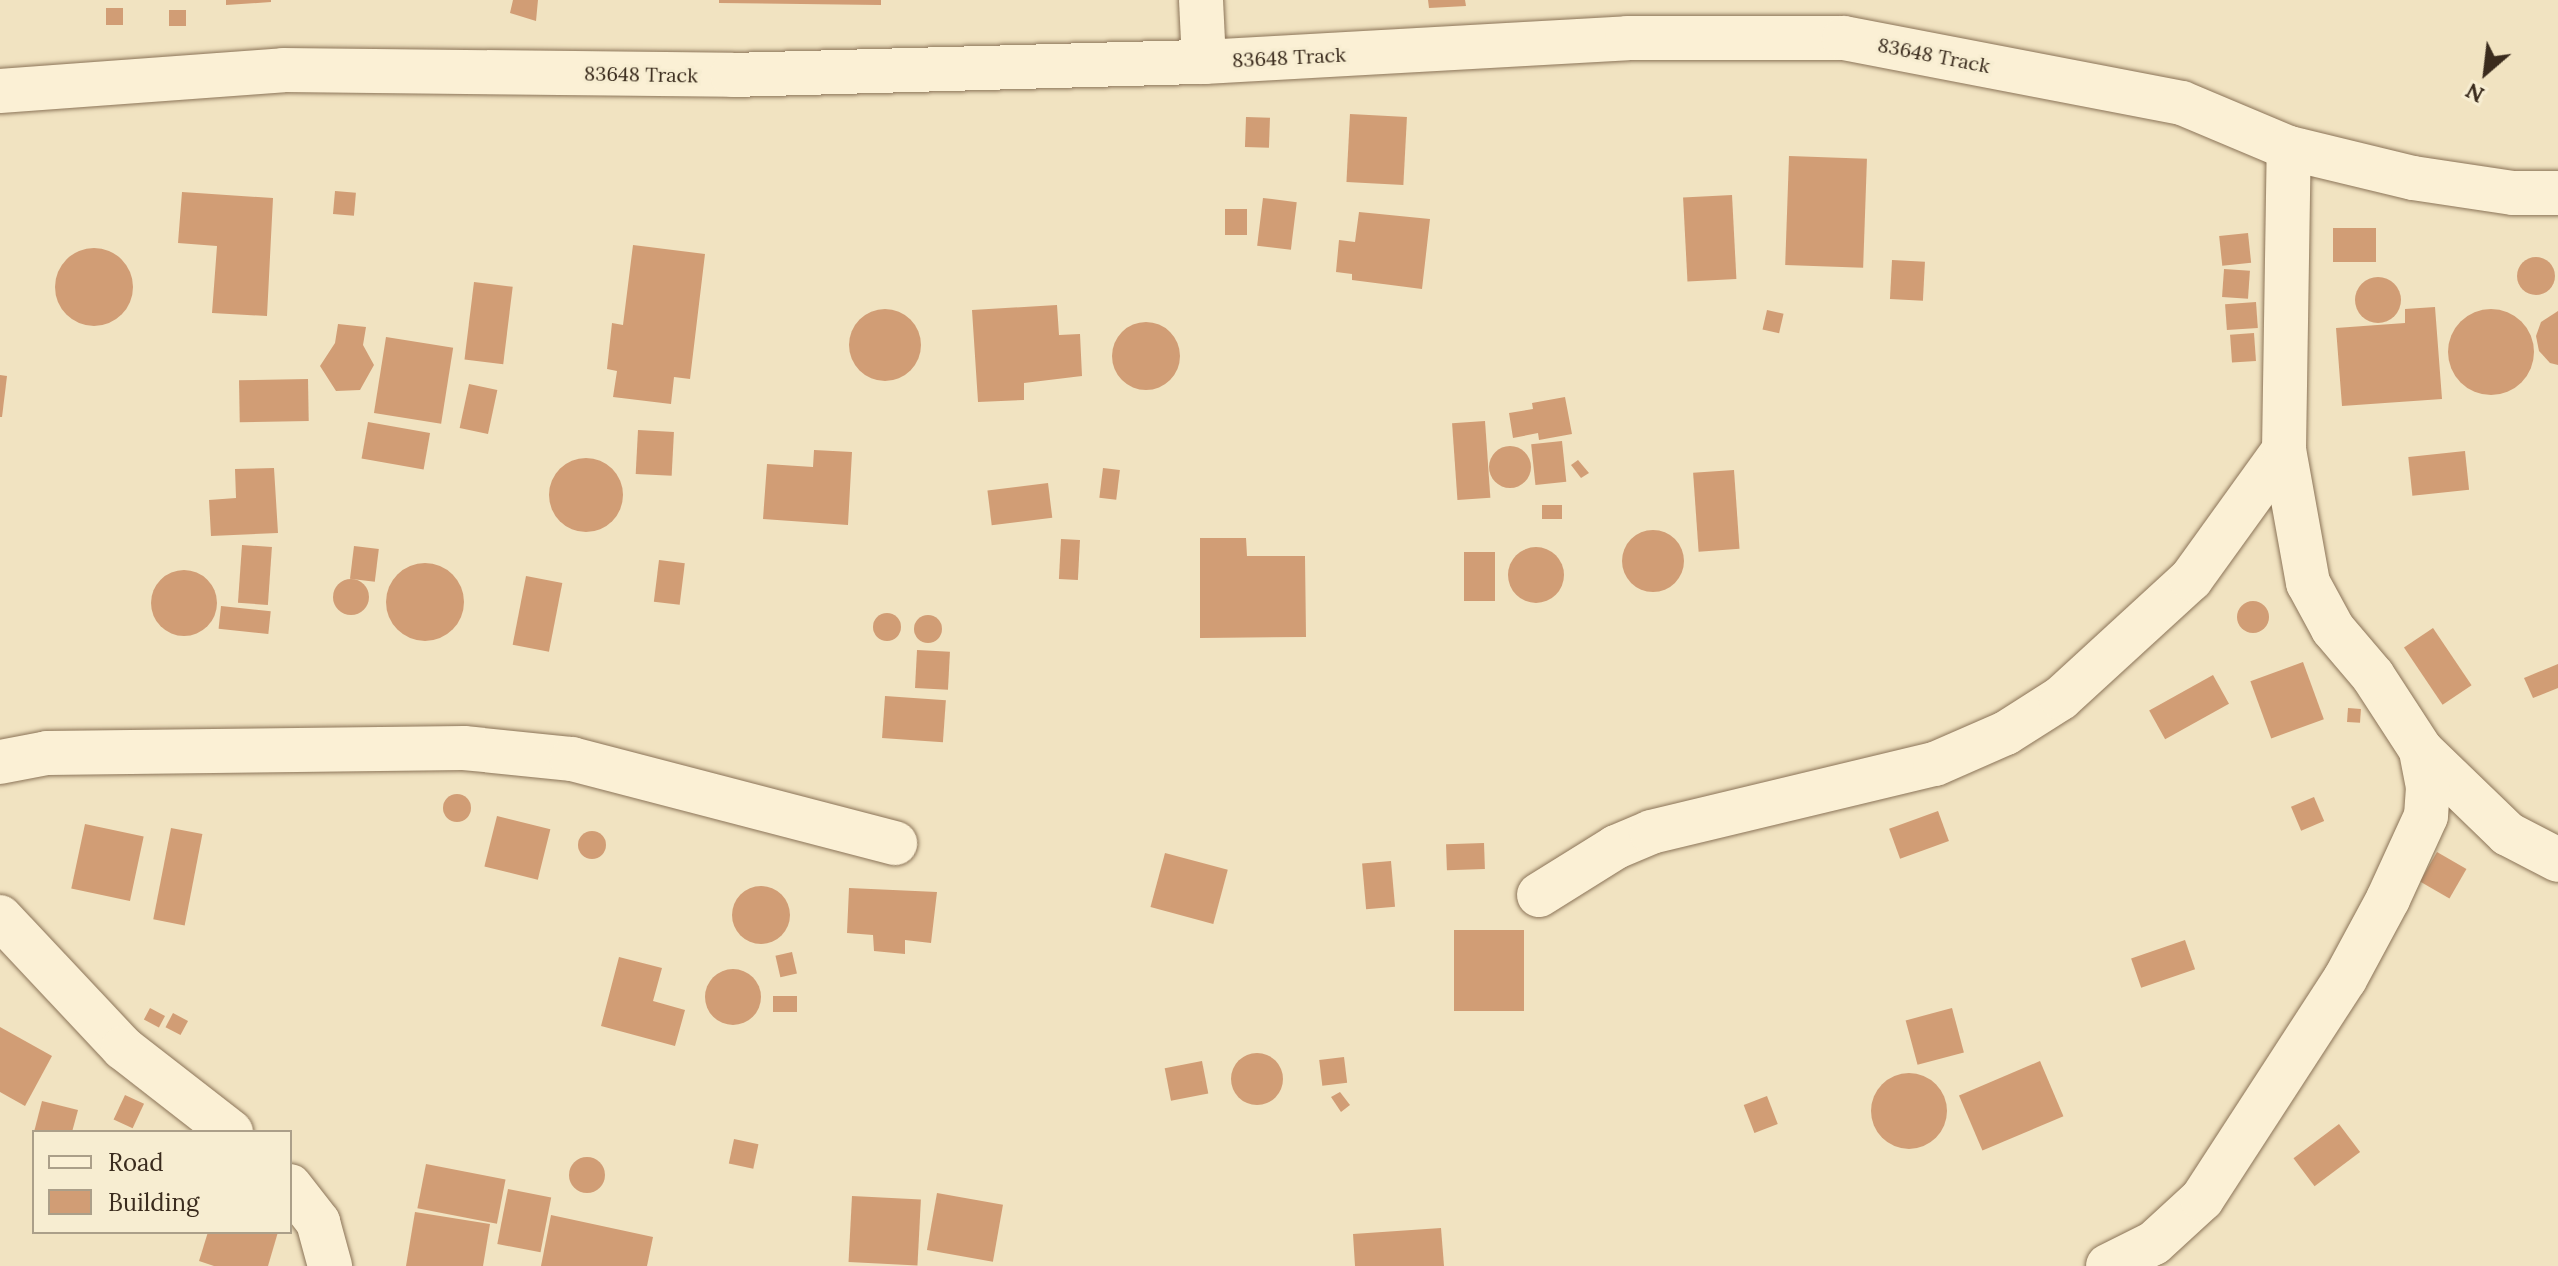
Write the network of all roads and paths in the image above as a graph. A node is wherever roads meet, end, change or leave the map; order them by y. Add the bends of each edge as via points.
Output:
1 (1201, 0) edge
2 (1204, 62) junction
3 (0, 91) edge
4 (2289, 148) junction
5 (2558, 193) edge
6 (2284, 450) junction
7 (2421, 750) junction
8 (0, 762) edge
9 (895, 843) dead end
10 (2558, 860) edge
11 (1539, 895) dead end
12 (0, 917) edge
13 (228, 1130) edge
14 (292, 1189) edge
15 (330, 1266) edge
16 (2108, 1266) edge

1 - 2 street
2 - 3 street, 83648 Track via 732,75 283,70
2 - 4 street, 83648 Track via 1627,38 1844,38 2182,103
4 - 5 street, 83648 Track via 2413,178 2513,193
4 - 6 street
6 - 7 street via 2308,583 2333,629 2373,676
6 - 11 street via 2191,579 2061,698 2006,733 1935,764 1651,832 1616,847
7 - 10 street via 2508,834
7 - 16 street via 2428,787 2426,816 2345,979 2202,1199 2154,1243
8 - 9 street via 47,753 464,748 572,759
12 - 13 street via 123,1048
14 - 15 street via 318,1222

